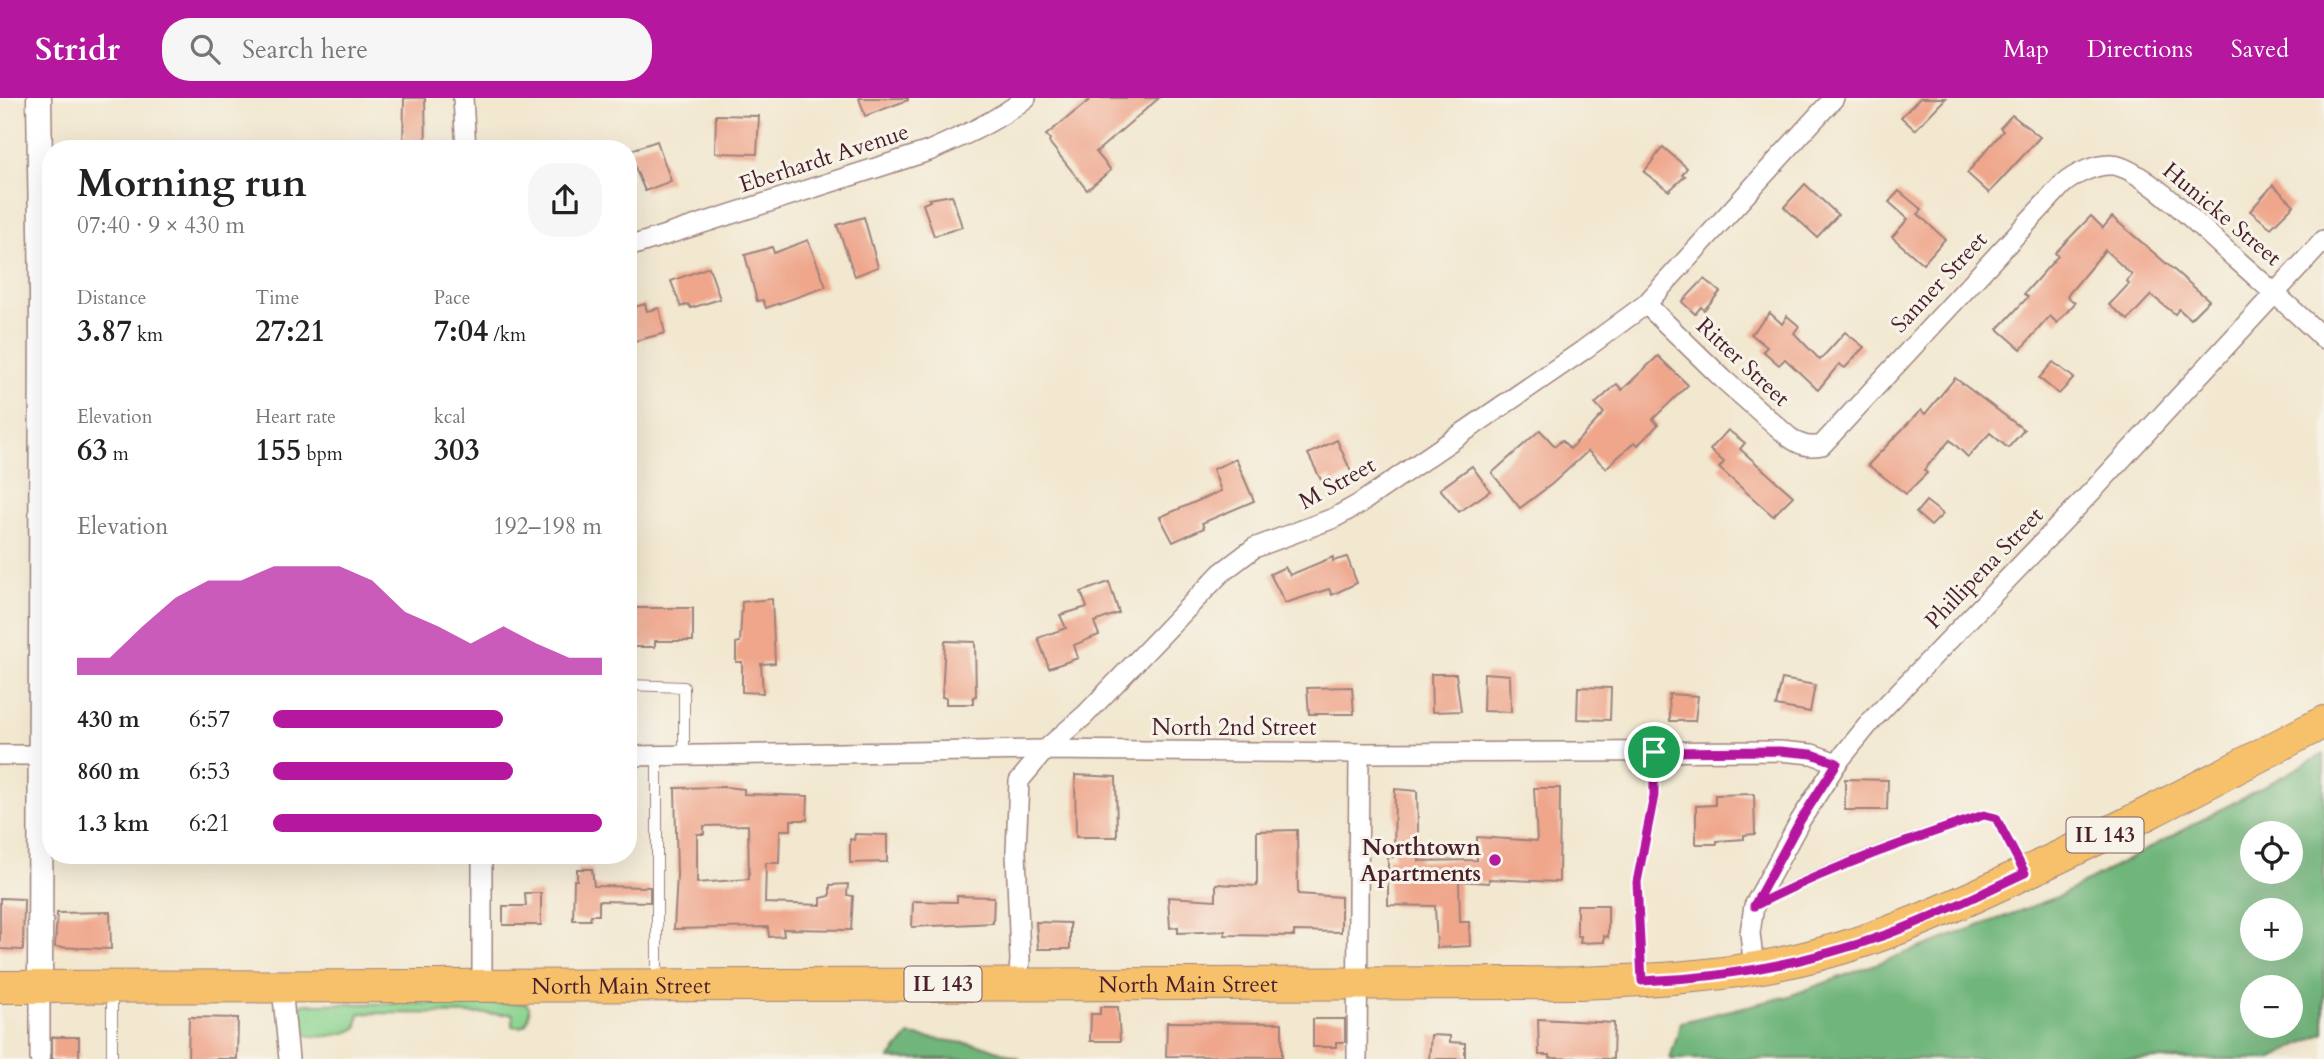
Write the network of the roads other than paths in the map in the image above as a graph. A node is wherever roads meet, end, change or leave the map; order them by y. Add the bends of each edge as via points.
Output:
1 (40, 98) edge
2 (463, 98) edge
3 (1026, 98) edge
4 (1835, 98) edge
5 (1004, 105) edge
6 (465, 140) edge
7 (2112, 165) joint
8 (2324, 240) edge
9 (637, 244) edge
10 (2276, 292) junction
11 (42, 297) edge
12 (1646, 304) junction
13 (2324, 339) edge
14 (1811, 447) joint
15 (637, 685) edge
16 (2324, 722) edge
17 (1045, 750) junction
18 (1654, 752) junction
19 (1359, 753) junction
20 (0, 755) edge
21 (42, 755) edge
22 (657, 755) junction
23 (637, 756) edge
24 (684, 756) junction
25 (1837, 763) junction
26 (43, 864) edge
27 (482, 864) edge
28 (2025, 873) junction
29 (1754, 906) junction
30 (1754, 969) junction
31 (1642, 981) junction
32 (1018, 984) junction
33 (1356, 984) junction
34 (657, 986) junction
35 (0, 987) edge
36 (40, 987) junction
37 (113, 987) junction
38 (282, 987) junction
39 (482, 987) junction
40 (285, 1054) edge
41 (40, 1059) edge
42 (112, 1059) edge
43 (1357, 1059) edge

1 - 11 street
2 - 6 street
3 - 5 street, Eberhardt Avenue
4 - 12 street, M Street
5 - 9 street, Eberhardt Avenue via 967,134 929,150
7 - 10 street, Hunicke Street via 2158,191
7 - 14 street, Sanner Street via 2073,176 2062,185 1822,445
8 - 10 street, Phillipena Street
10 - 13 street, Hunicke Street
10 - 25 street, Phillipena Street via 1872,720
12 - 14 street, Ritter Street via 1789,437
12 - 17 street, M Street via 1359,504 1240,557
15 - 24 lane via 684,687
16 - 28 main road, North Main Street / IL 143
17 - 19 street, North 2nd Street
17 - 24 street, North 2nd Street
17 - 32 street, M Street via 1019,781
18 - 19 street, North 2nd Street
18 - 25 street, North 2nd Street via 1779,751 1812,754
18 - 31 lane via 1654,796 1637,882
19 - 33 street
20 - 21 street
22 - 23 street, North 2nd Street
22 - 24 street, North 2nd Street
22 - 34 lane
25 - 29 street, Phillipena Street
26 - 36 street
27 - 39 street
28 - 29 lane via 1996,818 1984,815 1809,878
28 - 30 main road, North Main Street / IL 143 via 1889,934
29 - 30 street, Phillipena Street via 1750,933
30 - 31 main road, North Main Street / IL 143
31 - 33 main road, North Main Street / IL 143
32 - 33 main road, North Main Street / IL 143
32 - 34 main road, North Main Street / IL 143
33 - 43 street
34 - 39 main road, North Main Street / IL 143
35 - 36 main road, North Main Street / IL 143
36 - 37 main road, North Main Street / IL 143
36 - 41 street
37 - 38 main road, North Main Street / IL 143
37 - 42 lane
38 - 39 main road, North Main Street / IL 143
38 - 40 street

